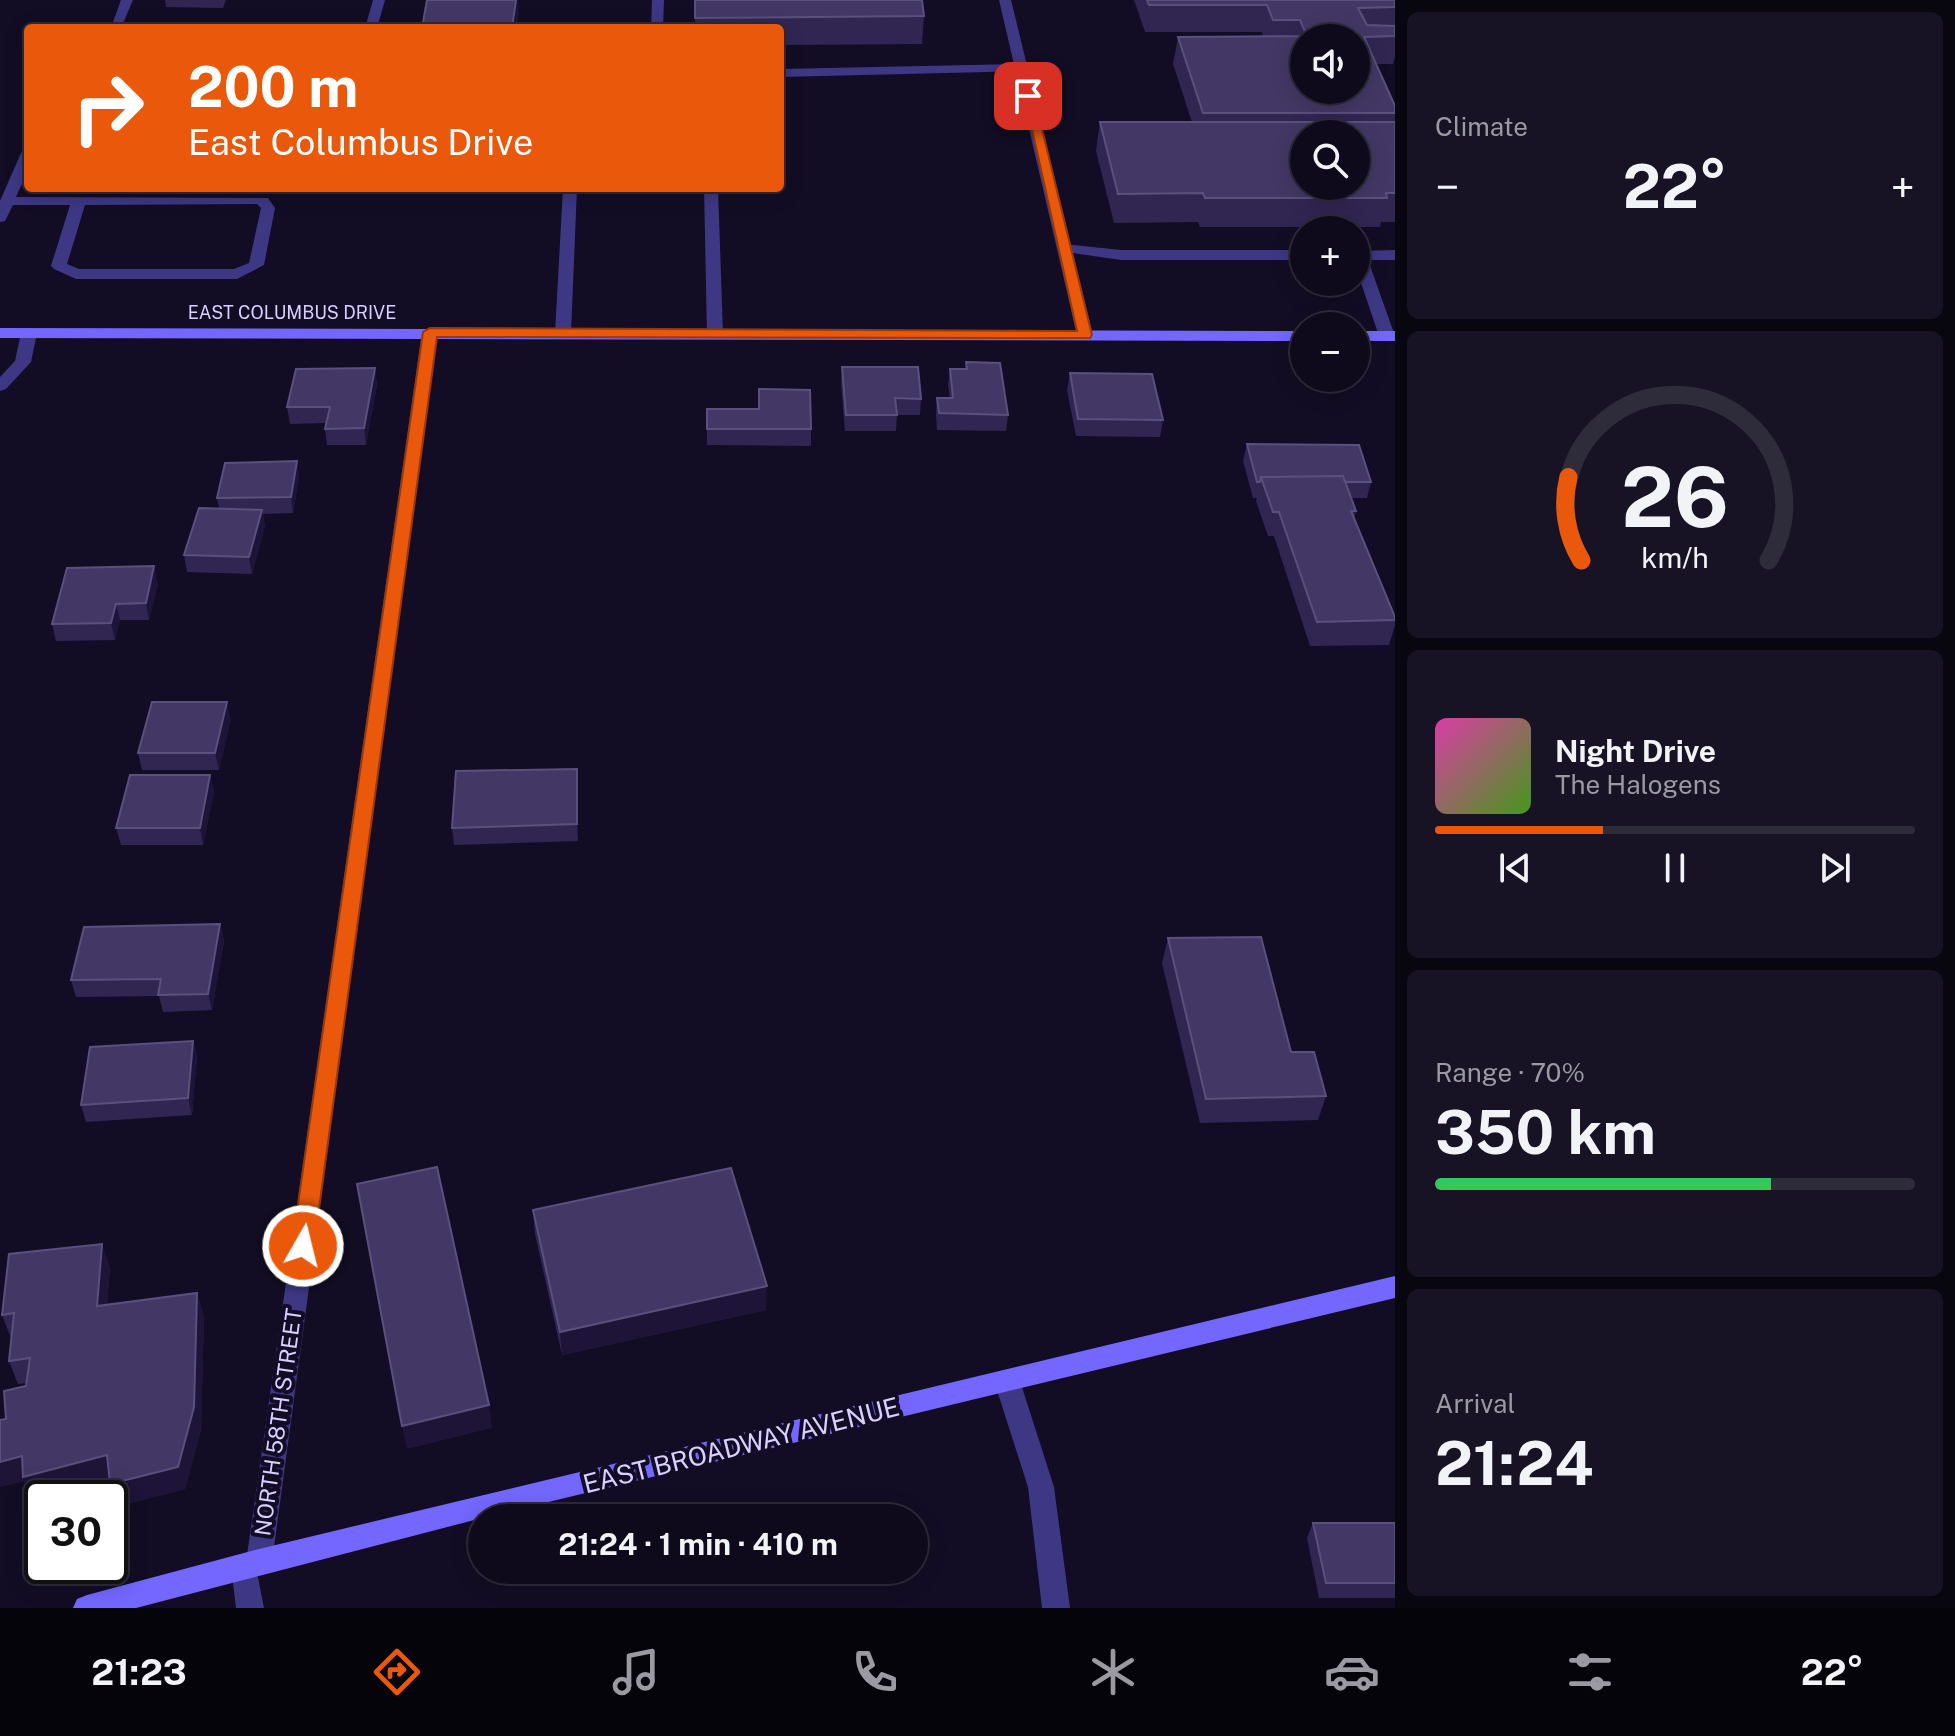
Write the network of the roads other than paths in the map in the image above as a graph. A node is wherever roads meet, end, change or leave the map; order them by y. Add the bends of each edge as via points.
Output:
1 (127, 0) edge
2 (379, 0) edge
3 (658, 0) edge
4 (1005, 0) edge
5 (119, 24) edge
6 (372, 24) edge
7 (657, 24) edge
8 (1021, 68) junction
9 (784, 73) edge
10 (24, 163) edge
11 (570, 192) edge
12 (711, 192) edge
13 (8, 201) junction
14 (79, 201) junction
15 (0, 218) edge
16 (1064, 248) junction
17 (1290, 255) edge
18 (1370, 255) edge
19 (1395, 255) edge
20 (1370, 286) edge
21 (430, 332) junction
22 (0, 333) edge
23 (29, 333) junction
24 (563, 333) junction
25 (715, 333) junction
26 (1085, 335) junction
27 (1290, 336) edge
28 (1370, 336) edge
29 (1391, 336) edge
30 (0, 386) edge
31 (1395, 1287) edge
32 (1007, 1381) junction
33 (252, 1564) junction
34 (87, 1608) edge
35 (250, 1608) edge
36 (1056, 1608) edge

1 - 5 street
2 - 6 street
3 - 7 street
4 - 8 street
8 - 9 street
8 - 16 street
10 - 13 street
11 - 24 street
12 - 25 street
13 - 14 street
13 - 15 street
14 - 14 street via 257,200 268,208 256,265 250,270 76,274 59,266
16 - 17 street via 1121,255
16 - 26 street
18 - 19 street
20 - 29 street
21 - 23 main road, EAST COLUMBUS DRIVE
21 - 24 main road, EAST COLUMBUS DRIVE
21 - 33 street, NORTH 58TH STREET
22 - 23 main road, EAST COLUMBUS DRIVE
23 - 30 street via 23,362
24 - 25 main road, EAST COLUMBUS DRIVE
25 - 26 main road, EAST COLUMBUS DRIVE
26 - 27 main road, EAST COLUMBUS DRIVE
28 - 29 main road
31 - 32 main road, EAST BROADWAY AVENUE
32 - 33 main road, EAST BROADWAY AVENUE
32 - 36 street via 1041,1487
33 - 34 main road, EAST BROADWAY AVENUE
33 - 35 street, NORTH 58TH STREET

